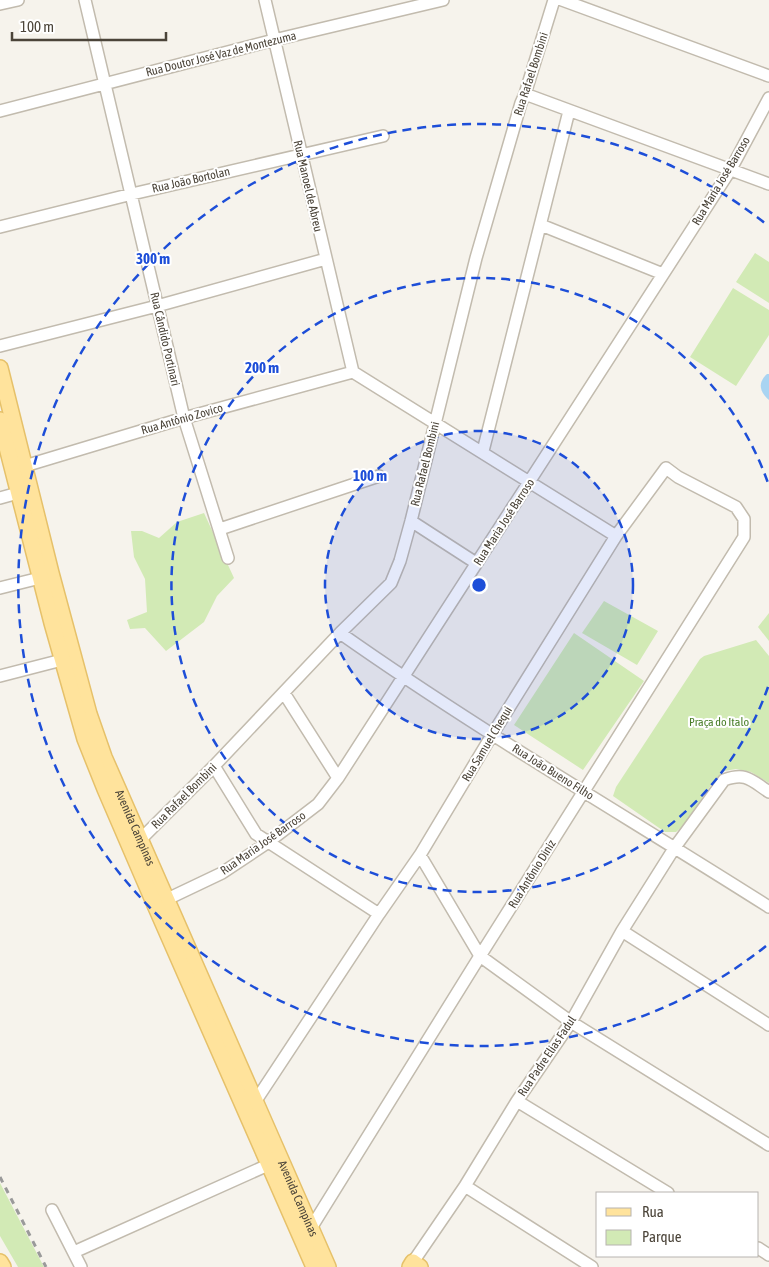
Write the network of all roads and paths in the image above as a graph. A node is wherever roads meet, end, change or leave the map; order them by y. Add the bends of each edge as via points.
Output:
1 (18, 0) edge
2 (85, 0) edge
3 (265, 0) edge
4 (443, 0) edge
5 (554, 0) edge
6 (562, 0) edge
7 (0, 4) edge
8 (274, 40) junction
9 (769, 76) edge
10 (105, 84) junction
11 (525, 94) junction
12 (769, 98) edge
13 (0, 110) edge
14 (569, 111) junction
15 (383, 136) dead end
16 (300, 155) junction
17 (731, 169) junction
18 (769, 184) edge
19 (132, 194) junction
20 (0, 226) edge
21 (541, 226) junction
22 (326, 259) junction
23 (663, 274) junction
24 (157, 306) junction
25 (0, 346) edge
26 (0, 368) edge
27 (353, 372) junction
28 (184, 418) junction
29 (0, 420) edge
30 (436, 424) junction
31 (483, 452) junction
32 (19, 468) junction
33 (379, 476) dead end
34 (530, 482) junction
35 (18, 493) junction
36 (0, 498) edge
37 (744, 519) joint
38 (411, 521) junction
39 (220, 529) junction
40 (616, 536) junction
41 (228, 558) dead end
42 (476, 563) junction
43 (40, 578) junction
44 (0, 588) edge
45 (340, 633) junction
46 (62, 660) junction
47 (0, 676) edge
48 (403, 678) junction
49 (284, 693) junction
50 (492, 735) junction
51 (214, 766) junction
52 (338, 778) junction
53 (584, 792) junction
54 (769, 792) edge
55 (140, 840) junction
56 (267, 843) junction
57 (676, 847) junction
58 (420, 855) junction
59 (161, 903) junction
60 (769, 907) edge
61 (379, 914) junction
62 (622, 930) junction
63 (480, 956) junction
64 (571, 1022) junction
65 (769, 1025) edge
66 (517, 1101) junction
67 (255, 1102) junction
68 (769, 1145) edge
69 (268, 1164) junction
70 (465, 1186) junction
71 (666, 1192) edge
72 (52, 1210) dead end
73 (312, 1228) junction
74 (74, 1252) junction
75 (0, 1262) edge
76 (414, 1265) edge
77 (3, 1267) edge
78 (81, 1267) edge
79 (314, 1267) edge
80 (328, 1267) edge
81 (592, 1267) edge

1 - 7 street
2 - 10 street, Rua Cândido Portinari
3 - 8 street, Rua Manoel de Abreu
4 - 8 street, Rua Doutor José Vaz de Montezuma
5 - 11 street, Rua Rafael Bombini
6 - 9 street
8 - 10 street, Rua Doutor José Vaz de Montezuma
8 - 16 street, Rua Manoel de Abreu
10 - 13 street, Rua Doutor José Vaz de Montezuma
10 - 19 street, Rua Cândido Portinari
11 - 14 street
11 - 30 street, Rua Rafael Bombini via 476,258
12 - 17 street, Rua Maria José Barroso
14 - 17 street
14 - 21 street
15 - 16 street, Rua João Bortolan
16 - 19 street, Rua João Bortolan
16 - 22 street, Rua Manoel de Abreu
17 - 18 street
17 - 23 street, Rua Maria José Barroso
19 - 20 street, Rua João Bortolan
19 - 24 street, Rua Cândido Portinari
21 - 23 street
21 - 31 street
22 - 24 street
22 - 27 street, Rua Manoel de Abreu
23 - 34 street, Rua Maria José Barroso
24 - 25 street
24 - 28 street, Rua Cândido Portinari
26 - 32 main road, Avenida Campinas
27 - 28 street, Rua Antônio Zovico
27 - 30 street
28 - 32 street, Rua Antônio Zovico
28 - 39 street, Rua Cândido Portinari
29 - 32 main road, Avenida Campinas
30 - 31 street
30 - 38 street, Rua Rafael Bombini
31 - 34 street
32 - 35 main road, Avenida Campinas
32 - 55 main road, Avenida Campinas via 89,714
33 - 39 street
34 - 40 street
34 - 42 street, Rua Maria José Barroso
35 - 36 street
35 - 43 main road, Avenida Campinas
37 - 40 street, Rua Samuel Chequi via 736,507 666,468
37 - 53 street, Rua Antônio Diniz via 744,537
38 - 42 street
38 - 45 street, Rua Rafael Bombini via 391,583
39 - 41 street, Rua Cândido Portinari
40 - 50 street, Rua Samuel Chequi
42 - 48 street, Rua Maria José Barroso
43 - 44 street
43 - 46 main road, Avenida Campinas
45 - 48 street, Rua João Bueno Filho
45 - 49 street, Rua Rafael Bombini
46 - 47 street
46 - 59 main road, Avenida Campinas via 93,760
48 - 50 street, Rua João Bueno Filho
48 - 52 street, Rua Maria José Barroso
49 - 51 street, Rua Rafael Bombini
49 - 52 street
50 - 53 street, Rua João Bueno Filho
50 - 58 street, Rua Samuel Chequi
51 - 55 street, Rua Rafael Bombini
51 - 56 street via 256,834
52 - 56 street, Rua Maria José Barroso via 318,804
53 - 57 street, Rua João Bueno Filho
53 - 63 street, Rua Antônio Diniz
54 - 57 street, Rua Padre Elias Fadul via 749,778 736,776 724,780
55 - 59 main road, Avenida Campinas
56 - 59 street, Rua Maria José Barroso via 222,873
56 - 61 street
57 - 60 street, Rua João Bueno Filho
57 - 62 street, Rua Padre Elias Fadul
58 - 61 street, Rua Samuel Chequi
58 - 63 street
59 - 67 main road, Avenida Campinas
59 - 69 main road, Avenida Campinas
61 - 67 street, Rua Samuel Chequi
62 - 64 street, Rua Padre Elias Fadul
62 - 65 street
63 - 64 street
63 - 73 street, Rua Antônio Diniz
64 - 66 street, Rua Padre Elias Fadul
64 - 68 street
66 - 70 street, Rua Padre Elias Fadul
66 - 71 street
67 - 73 main road, Avenida Campinas
69 - 74 street
69 - 79 main road, Avenida Campinas
70 - 76 street, Rua Padre Elias Fadul
70 - 81 street
72 - 74 street
73 - 80 main road, Avenida Campinas
74 - 78 street
75 - 77 main road

